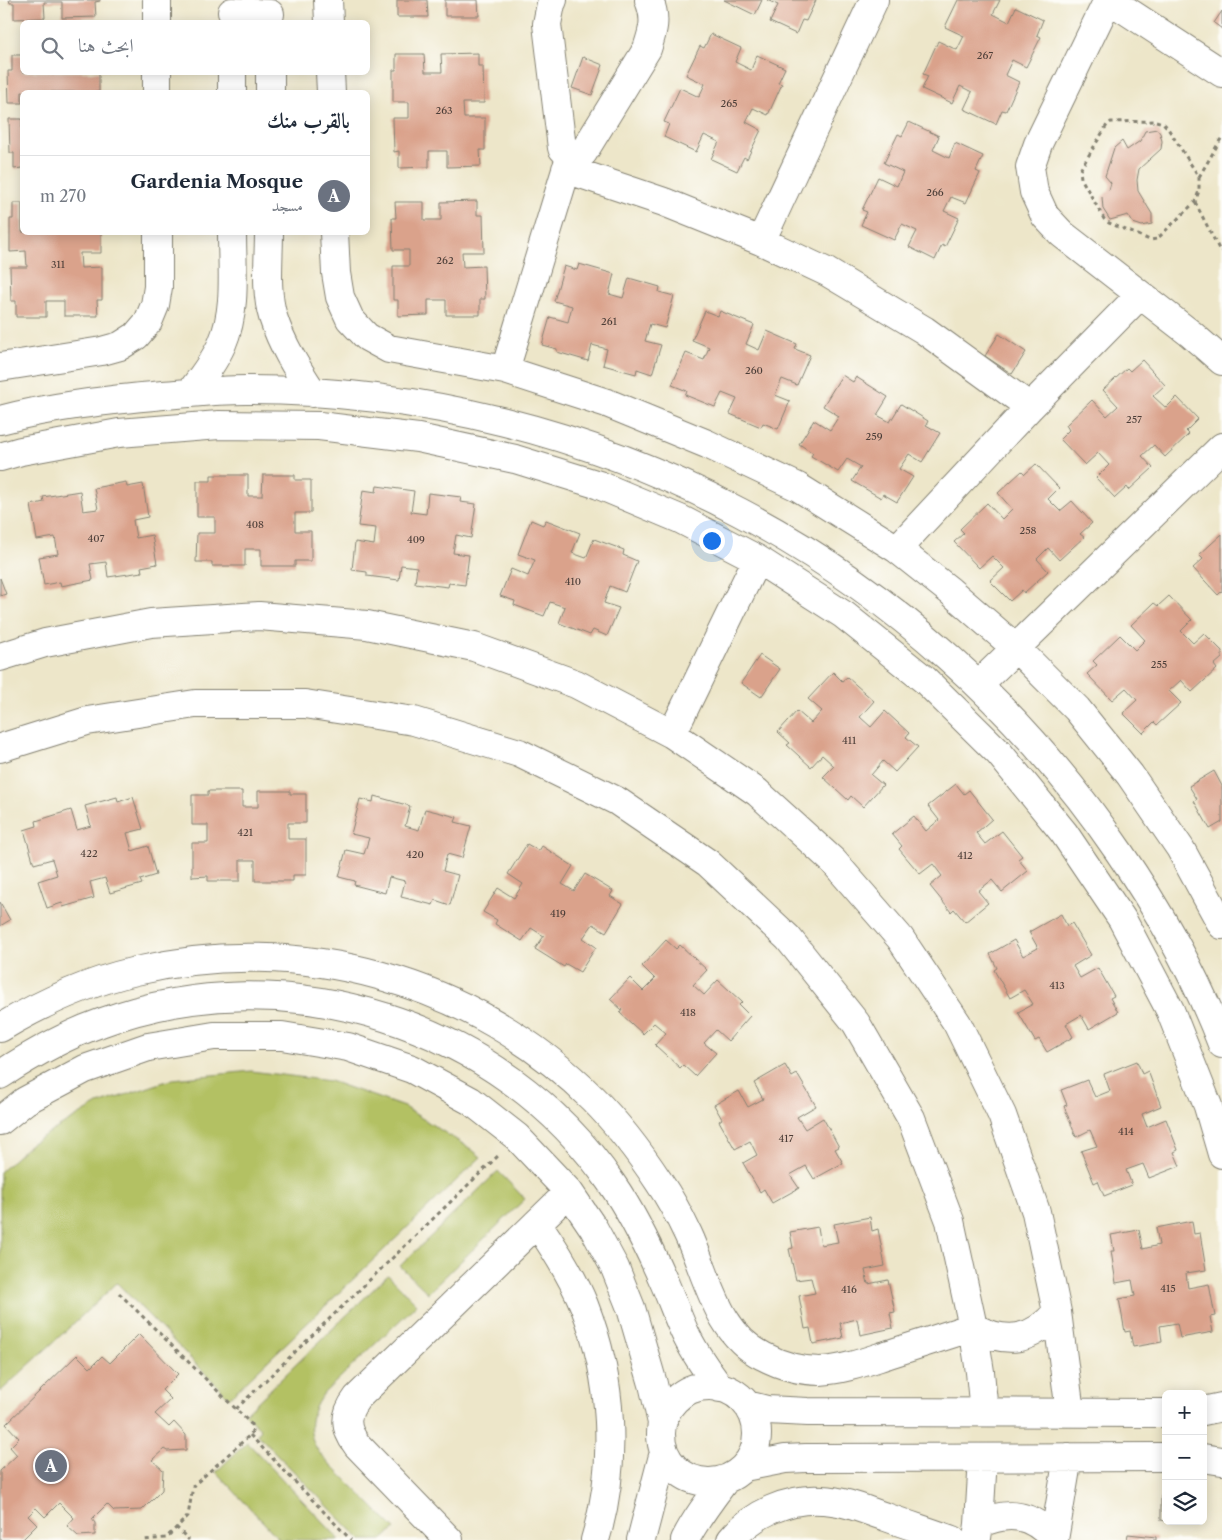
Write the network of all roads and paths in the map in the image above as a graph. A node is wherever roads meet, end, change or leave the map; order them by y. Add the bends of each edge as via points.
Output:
1 (156, 0) edge
2 (328, 0) edge
3 (553, 0) edge
4 (648, 0) edge
5 (874, 0) edge
6 (1109, 0) edge
7 (232, 12) edge
8 (270, 12) edge
9 (157, 20) edge
10 (329, 20) edge
11 (1222, 73) edge
12 (157, 75) edge
13 (232, 75) edge
14 (270, 75) edge
15 (330, 75) edge
16 (157, 90) edge
17 (232, 90) edge
18 (270, 90) edge
19 (331, 90) edge
20 (1222, 137) edge
21 (568, 163) junction
22 (1199, 177) junction
23 (1194, 202) junction
24 (158, 235) edge
25 (232, 235) edge
26 (269, 235) edge
27 (334, 235) edge
28 (762, 241) junction
29 (1222, 252) edge
30 (1140, 295) junction
31 (1222, 361) edge
32 (0, 365) edge
33 (504, 370) junction
34 (190, 393) junction
35 (313, 393) junction
36 (1030, 407) junction
37 (0, 420) edge
38 (524, 426) junction
39 (1222, 446) edge
40 (0, 457) edge
41 (515, 459) junction
42 (897, 550) junction
43 (757, 559) junction
44 (1017, 649) junction
45 (0, 657) edge
46 (979, 684) junction
47 (672, 734) junction
48 (0, 748) edge
49 (1222, 925) edge
50 (0, 1028) edge
51 (1222, 1044) edge
52 (0, 1075) edge
53 (0, 1121) edge
54 (517, 1137) junction
55 (1222, 1154) edge
56 (569, 1192) junction
57 (537, 1223) junction
58 (119, 1293) dead end
59 (1057, 1312) junction
60 (974, 1327) junction
61 (720, 1388) junction
62 (748, 1405) junction
63 (1222, 1407) edge
64 (236, 1409) junction
65 (1207, 1409) edge
66 (984, 1412) junction
67 (1070, 1412) junction
68 (1162, 1413) edge
69 (662, 1423) junction
70 (250, 1435) junction
71 (664, 1452) junction
72 (1068, 1457) junction
73 (1162, 1457) edge
74 (983, 1458) junction
75 (1207, 1458) edge
76 (1222, 1460) edge
77 (735, 1473) junction
78 (176, 1527) junction
79 (978, 1532) edge
80 (143, 1540) edge
81 (189, 1540) edge
82 (351, 1540) edge
83 (449, 1540) edge
84 (595, 1540) edge
85 (641, 1540) edge
86 (685, 1540) edge
87 (731, 1540) edge
88 (952, 1540) edge
89 (1054, 1540) edge

1 - 9 street
2 - 10 street
3 - 21 street via 548,24 562,148
4 - 21 street via 653,11 653,31 647,49 583,153
5 - 28 street
6 - 11 street
6 - 30 street via 1038,144 1030,167 1034,192 1045,216 1062,234
7 - 8 street
12 - 16 street
13 - 17 street
14 - 18 street
15 - 19 street
20 - 22 path
21 - 28 street
21 - 33 street
22 - 23 path via 1199,191
22 - 23 path via 1167,127 1156,122 1111,122 1106,125 1080,170 1081,178 1104,219 1150,240 1157,239
23 - 29 path
24 - 32 street via 155,305 148,322 136,336 120,346 102,351
25 - 34 street via 230,317 222,343 209,368
26 - 35 street via 269,287 273,316 282,342
27 - 33 street via 340,297 350,319 367,337 389,348
28 - 36 street via 827,272 924,330
30 - 31 street
30 - 36 street
33 - 42 street via 606,403 707,444 798,487
34 - 35 street via 244,390
34 - 37 street via 99,401
35 - 38 street via 379,398
36 - 42 street
38 - 41 street
38 - 46 street via 608,453 690,486 768,527 843,573 906,620
39 - 44 street
40 - 41 street via 119,433 219,424 319,426 408,437
41 - 43 street via 599,485 680,519
42 - 44 street
43 - 47 street
43 - 55 street via 844,616 925,680 999,753 1064,832 1122,918 1170,1010 1208,1106
44 - 46 street
44 - 49 street via 1077,709 1130,775 1180,848
45 - 47 street via 45,642 151,623 260,616 367,625 474,647 576,684
46 - 51 street via 1039,747 1093,814 1142,885 1184,960
47 - 59 street via 756,792 833,860 900,938 947,1008 1002,1115 1036,1212
48 - 60 street via 87,721 196,704 305,704 414,721 509,750 617,801 708,863 766,917 788,938 856,1024 911,1118 950,1221
50 - 60 street via 32,1009 83,987 135,971 190,961 245,957 300,959 354,968 408,983 459,1004 507,1030 552,1062 593,1099 630,1140 662,1185 688,1233 719,1313 737,1337 761,1356 789,1367 819,1371 849,1366
52 - 61 street via 50,1044 103,1022 158,1006 215,997 272,996 329,1003 385,1016 438,1037 489,1065 535,1099 576,1138 612,1183 642,1232 688,1338
53 - 54 street via 25,1101 85,1069 148,1047 214,1036 282,1036 348,1047 412,1069 471,1101
54 - 56 street
54 - 64 path
56 - 57 street
56 - 69 street via 615,1268 631,1308
57 - 83 street via 357,1398 348,1416 351,1437 357,1445
57 - 84 street via 563,1262 584,1305 599,1350 607,1396 610,1443 608,1483
58 - 64 path
59 - 60 street via 1047,1324 1018,1337 988,1335
59 - 67 street
60 - 66 street
61 - 62 street
61 - 69 street via 704,1386 690,1390 677,1398
62 - 66 street via 795,1412
62 - 77 street via 754,1419 756,1444 751,1457
63 - 65 street
64 - 70 path via 251,1424
66 - 67 street
67 - 68 street
69 - 71 street via 660,1438
70 - 78 path via 192,1486 190,1512
70 - 82 path
71 - 77 street via 671,1465 696,1481 711,1482
71 - 85 street
72 - 73 street
72 - 74 street
72 - 89 street
74 - 77 street via 785,1459
74 - 79 street
75 - 76 street
77 - 86 street via 708,1502
78 - 80 path via 166,1538
78 - 81 path
79 - 89 street via 992,1518 1020,1516 1045,1529
87 - 88 street via 763,1513 791,1502 822,1499 852,1505

